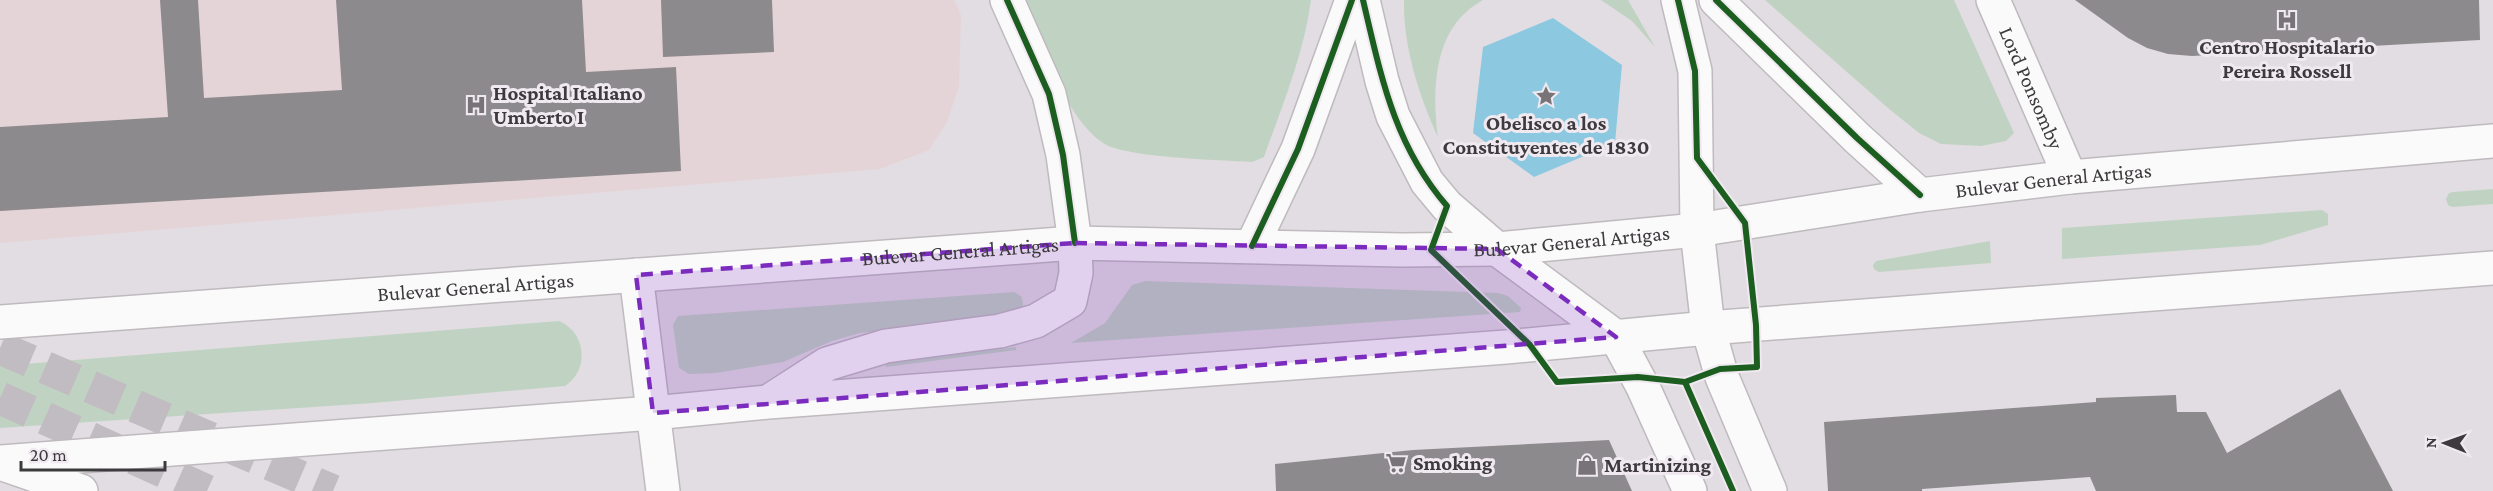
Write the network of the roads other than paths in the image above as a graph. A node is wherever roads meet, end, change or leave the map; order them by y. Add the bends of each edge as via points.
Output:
1 (1007, 0) edge
2 (1352, 0) edge
3 (1363, 0) edge
4 (1678, 0) edge
5 (1716, 0) edge
6 (1993, 0) edge
7 (2493, 141) edge
8 (2070, 177) junction
9 (1920, 195) junction
10 (1697, 230) junction
11 (1075, 243) junction
12 (1252, 246) junction
13 (1497, 249) junction
14 (2493, 268) edge
15 (636, 275) junction
16 (0, 322) edge
17 (1708, 328) junction
18 (1616, 337) junction
19 (768, 402) junction
20 (653, 413) junction
21 (0, 462) edge
22 (81, 491) edge
23 (663, 491) edge
24 (1690, 491) edge
25 (1770, 491) edge

1 - 11 main road via 1049,94 1063,155
2 - 12 main road via 1298,149
3 - 13 main road via 1393,116 1426,182 1447,206
4 - 10 main road via 1695,71
5 - 9 main road
6 - 8 main road, Lord Ponsomby
7 - 8 main road, Bulevar General Artigas
8 - 9 main road, Bulevar General Artigas
9 - 10 main road, Bulevar General Artigas
10 - 13 main road, Bulevar General Artigas
10 - 17 main road
11 - 12 main road, Bulevar General Artigas
11 - 15 main road, Bulevar General Artigas
11 - 19 main road via 1077,273 1070,301 1036,321 1000,331 876,349 826,364
12 - 13 main road, Bulevar General Artigas
13 - 18 main road
14 - 17 main road
15 - 16 main road, Bulevar General Artigas
15 - 20 main road
17 - 18 main road
17 - 25 main road via 1722,377
18 - 19 main road
18 - 24 main road
19 - 20 main road
20 - 21 main road
20 - 23 main road
21 - 22 main road

